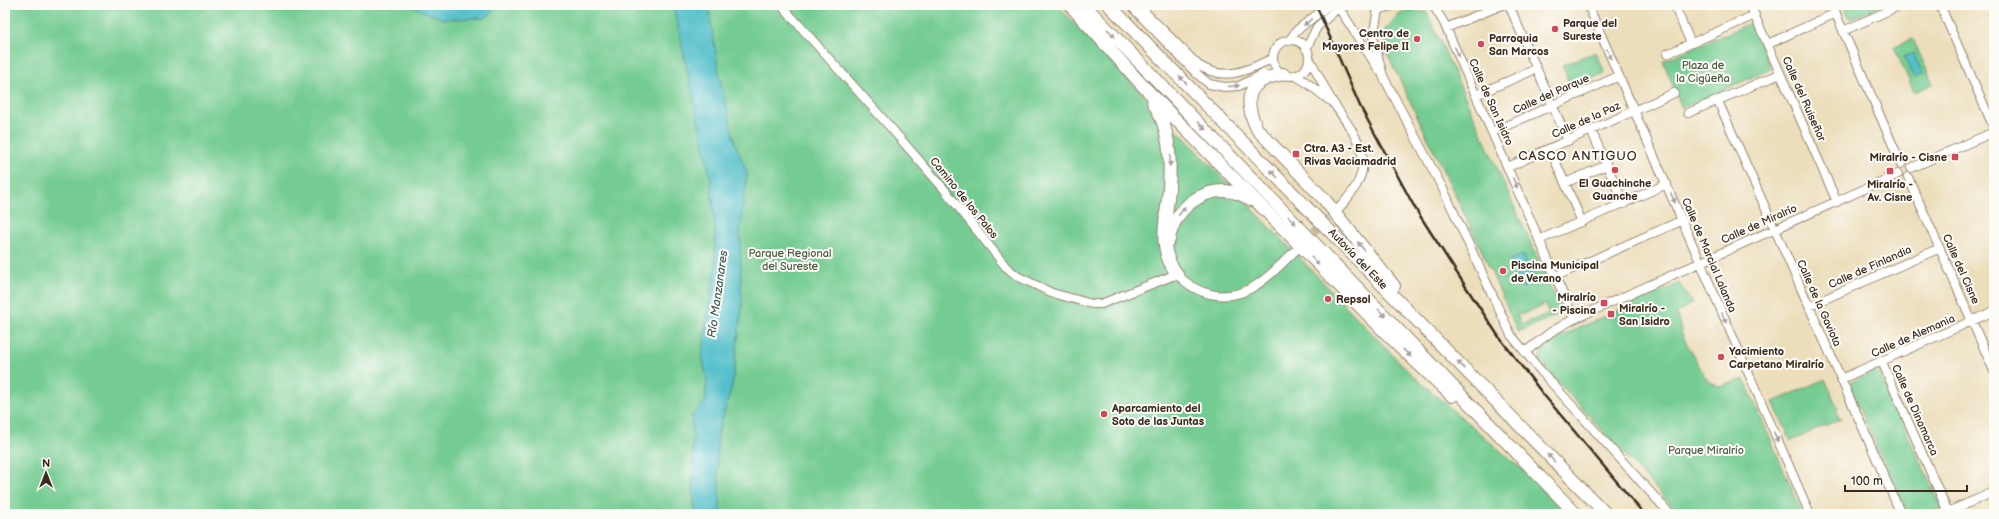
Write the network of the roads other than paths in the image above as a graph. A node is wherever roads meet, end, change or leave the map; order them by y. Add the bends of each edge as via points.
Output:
1 (780, 5) edge
2 (1070, 5) edge
3 (1084, 5) edge
4 (1109, 5) edge
5 (1130, 5) edge
6 (1138, 5) edge
7 (1395, 5) edge
8 (1432, 5) edge
9 (1502, 5) edge
10 (1509, 5) edge
11 (1588, 5) edge
12 (1674, 5) edge
13 (1750, 5) edge
14 (1832, 5) edge
15 (1901, 5) edge
16 (1940, 5) edge
17 (1336, 6) edge
18 (1374, 7) edge
19 (1836, 13) junction
20 (1755, 15) junction
21 (1446, 28) junction
22 (1843, 31) junction
23 (1289, 41) junction
24 (1691, 43) junction
25 (1768, 44) junction
26 (1306, 49) junction
27 (1667, 54) dead end
28 (1273, 58) junction
29 (1309, 58) junction
30 (1536, 69) junction
31 (1285, 73) junction
32 (1780, 74) junction
33 (1384, 76) junction
34 (1618, 76) junction
35 (1143, 86) junction
36 (1674, 93) dead end
37 (1476, 96) junction
38 (1718, 101) junction
39 (1335, 104) junction
40 (1552, 106) junction
41 (1634, 111) junction
42 (1688, 113) dead end
43 (1994, 128) edge
44 (1591, 130) junction
45 (1492, 132) junction
46 (1994, 132) edge
47 (1568, 141) junction
48 (1550, 149) junction
49 (1901, 164) junction
50 (1607, 165) junction
51 (1508, 167) junction
52 (1911, 168) junction
53 (1898, 174) junction
54 (1908, 177) junction
55 (1565, 183) junction
56 (1667, 184) junction
57 (1837, 202) junction
58 (1624, 204) junction
59 (1340, 207) tunnel mouth
60 (1268, 213) junction
61 (1683, 220) junction
62 (1582, 222) junction
63 (1775, 229) junction
64 (1540, 240) junction
65 (1940, 248) junction
66 (1294, 251) dead end
67 (1700, 263) junction
68 (1177, 274) junction
69 (1556, 276) junction
70 (1809, 306) junction
71 (1409, 311) junction
72 (1994, 311) edge
73 (1574, 319) junction
74 (1972, 321) junction
75 (1525, 352) junction
76 (1882, 362) junction
77 (1994, 371) edge
78 (1841, 379) junction
79 (1508, 446) junction
80 (1994, 492) edge
81 (1946, 513) edge
82 (1576, 514) edge
83 (1606, 514) edge
84 (1670, 514) edge
85 (1810, 514) edge
86 (1901, 514) edge

1 - 68 street, Camino de los Palos via 891,128 1006,267 1017,276 1052,293 1100,304
2 - 35 highway
3 -> 79 highway, Autovía del Este
71 -> 4 highway, Autovía del Este
5 -> 31 street via 1209,84 1239,86 1264,73
6 - 28 street via 1205,70 1220,74 1238,73
7 - 18 street via 1388,8
8 - 21 street, Calle de San Isidro
9 - 21 street
10 - 30 street
11 -> 34 street, Calle de Marcial Lalanda
12 - 24 street
13 - 20 street, Calle del Ruiseñor
14 - 19 street
15 - 22 street
16 - 43 street
17 -> 23 street via 1296,31
17 - 26 street via 1317,28
17 - 33 street
18 - 33 street via 1373,37
19 - 22 street
19 - 25 street
20 - 24 street
20 - 25 street, Calle del Ruiseñor
21 -> 37 street, Calle de San Isidro
22 - 49 street
23 - 26 street via 1300,43
23 - 28 street via 1278,46
24 - 27 street
25 - 32 street, Calle del Ruiseñor
26 - 29 street
28 - 31 street
29 - 31 street via 1304,70
29 - 39 street
30 - 37 street
30 - 40 street
31 - 39 street via 1306,82
71 -> 31 highway via 1401,294 1324,199 1257,129 1252,119 1249,101 1254,88 1264,78
32 - 38 street
32 - 57 street, Calle del Ruiseñor
33 - 75 street via 1443,189 1504,322
34 - 40 street, Calle del Parque
34 - 41 street, Calle de Marcial Lalanda
35 - 60 highway
35 -> 68 highway via 1162,117 1170,150 1164,234 1169,264
36 - 41 street, Calle de la Paz
37 - 45 street, Calle de San Isidro
38 - 42 street
38 - 63 street, Calle de la Gaviota
39 - 59 street via 1354,131 1362,155 1358,185
40 - 45 street, Calle del Parque
40 - 47 street
41 - 44 street, Calle de la Paz
41 - 56 street, Calle de Marcial Lalanda
44 - 47 street, Calle de la Paz
44 - 50 street
45 - 51 street, Calle de San Isidro
46 - 52 street
47 - 48 street, Calle de la Paz
48 - 51 street, Calle de la Paz
48 - 55 street
49 - 52 street via 1907,164
49 - 53 street via 1897,169
50 - 55 street
50 - 58 street
51 -> 64 street, Calle de San Isidro
52 - 54 street
53 - 54 street via 1902,178
53 - 57 street, Calle de Miralrío
54 - 65 street, Calle del Cisne
55 - 62 street
56 - 58 street
56 -> 61 street, Calle de Marcial Lalanda
57 - 63 street, Calle de Miralrío
58 - 62 street
68 -> 60 highway via 1169,246 1171,229 1180,212 1191,201 1206,193 1227,192 1249,198
60 -> 79 highway via 1391,338 1494,437
61 - 67 street, Calle de Marcial Lalanda
61 - 69 street
62 - 64 street
63 - 67 street, Calle de Miralrío
63 - 70 street, Calle de la Gaviota
64 - 69 street, Calle de San Isidro
65 - 70 street, Calle de Finlandia
65 - 74 street, Calle del Cisne
66 - 68 street via 1255,286 1236,294 1213,295 1198,291
67 - 73 street, Calle de Miralrío
67 -> 85 street, Calle de Marcial Lalanda
69 - 73 street, Calle de San Isidro
70 - 78 street, Calle de la Gaviota
83 -> 71 highway, Autovía del Este
72 - 74 street, Calle de Alemania
73 - 75 street, Calle de Miralrío via 1551,332
74 - 76 street, Calle de Alemania
74 - 77 street, Calle del Cisne
75 - 84 street
76 - 78 street, Calle de Alemania
76 - 81 street, Calle de Dinamarca
78 - 86 street, Calle de la Gaviota
79 - 82 highway, Autovía del Este
80 - 81 street

